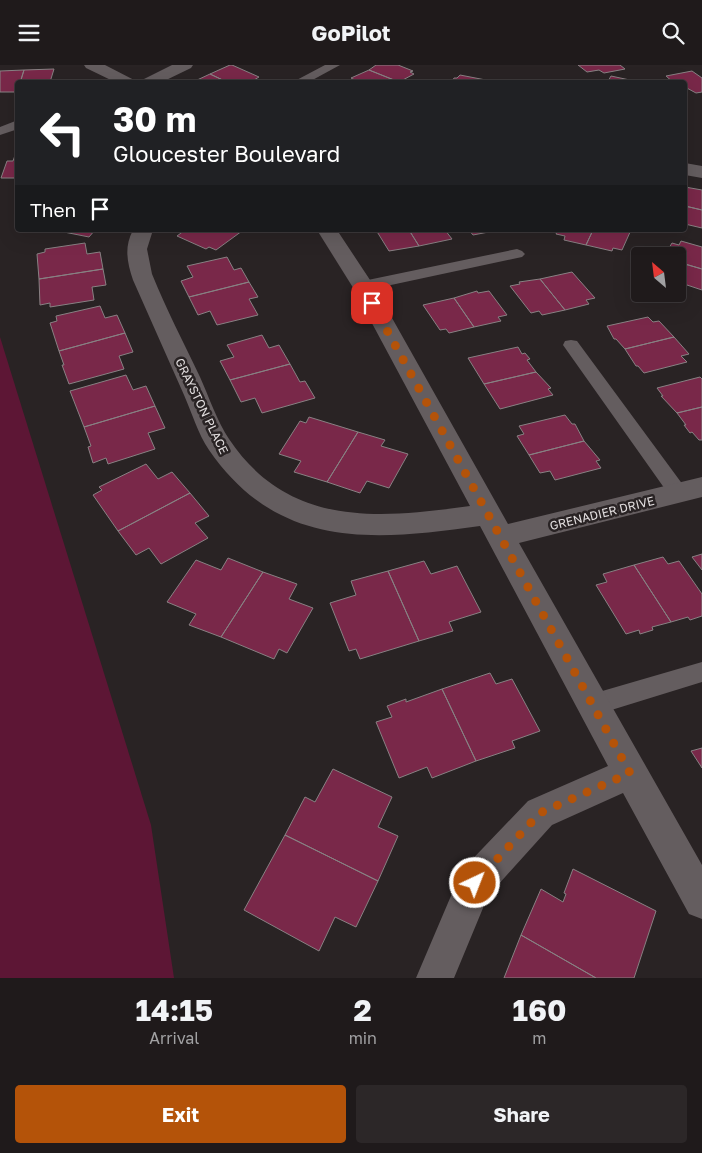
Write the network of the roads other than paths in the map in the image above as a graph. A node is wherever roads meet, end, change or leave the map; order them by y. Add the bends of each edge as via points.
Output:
1 (92, 65) edge
2 (185, 65) edge
3 (334, 65) edge
4 (120, 80) edge
5 (152, 80) edge
6 (303, 80) edge
7 (15, 124) edge
8 (0, 131) edge
9 (687, 169) edge
10 (702, 173) edge
11 (142, 232) edge
12 (328, 232) edge
13 (517, 253) dead end
14 (363, 286) junction
15 (571, 345) dead end
16 (691, 490) edge
17 (494, 526) junction
18 (702, 672) edge
19 (592, 705) junction
20 (630, 773) junction
21 (702, 901) edge
22 (434, 978) edge

1 - 4 street
2 - 5 street
3 - 6 lane
7 - 8 lane
9 - 10 street
11 - 17 street, GRAYSTON PLACE via 137,255 144,280 218,443 230,461 260,491 277,503 323,521 382,526
12 - 14 street
13 - 14 lane
14 - 17 street
15 - 16 lane
16 - 17 street, GRENADIER DRIVE
17 - 19 street
18 - 19 lane
19 - 20 street
20 - 21 street
20 - 22 street via 540,813 475,883

